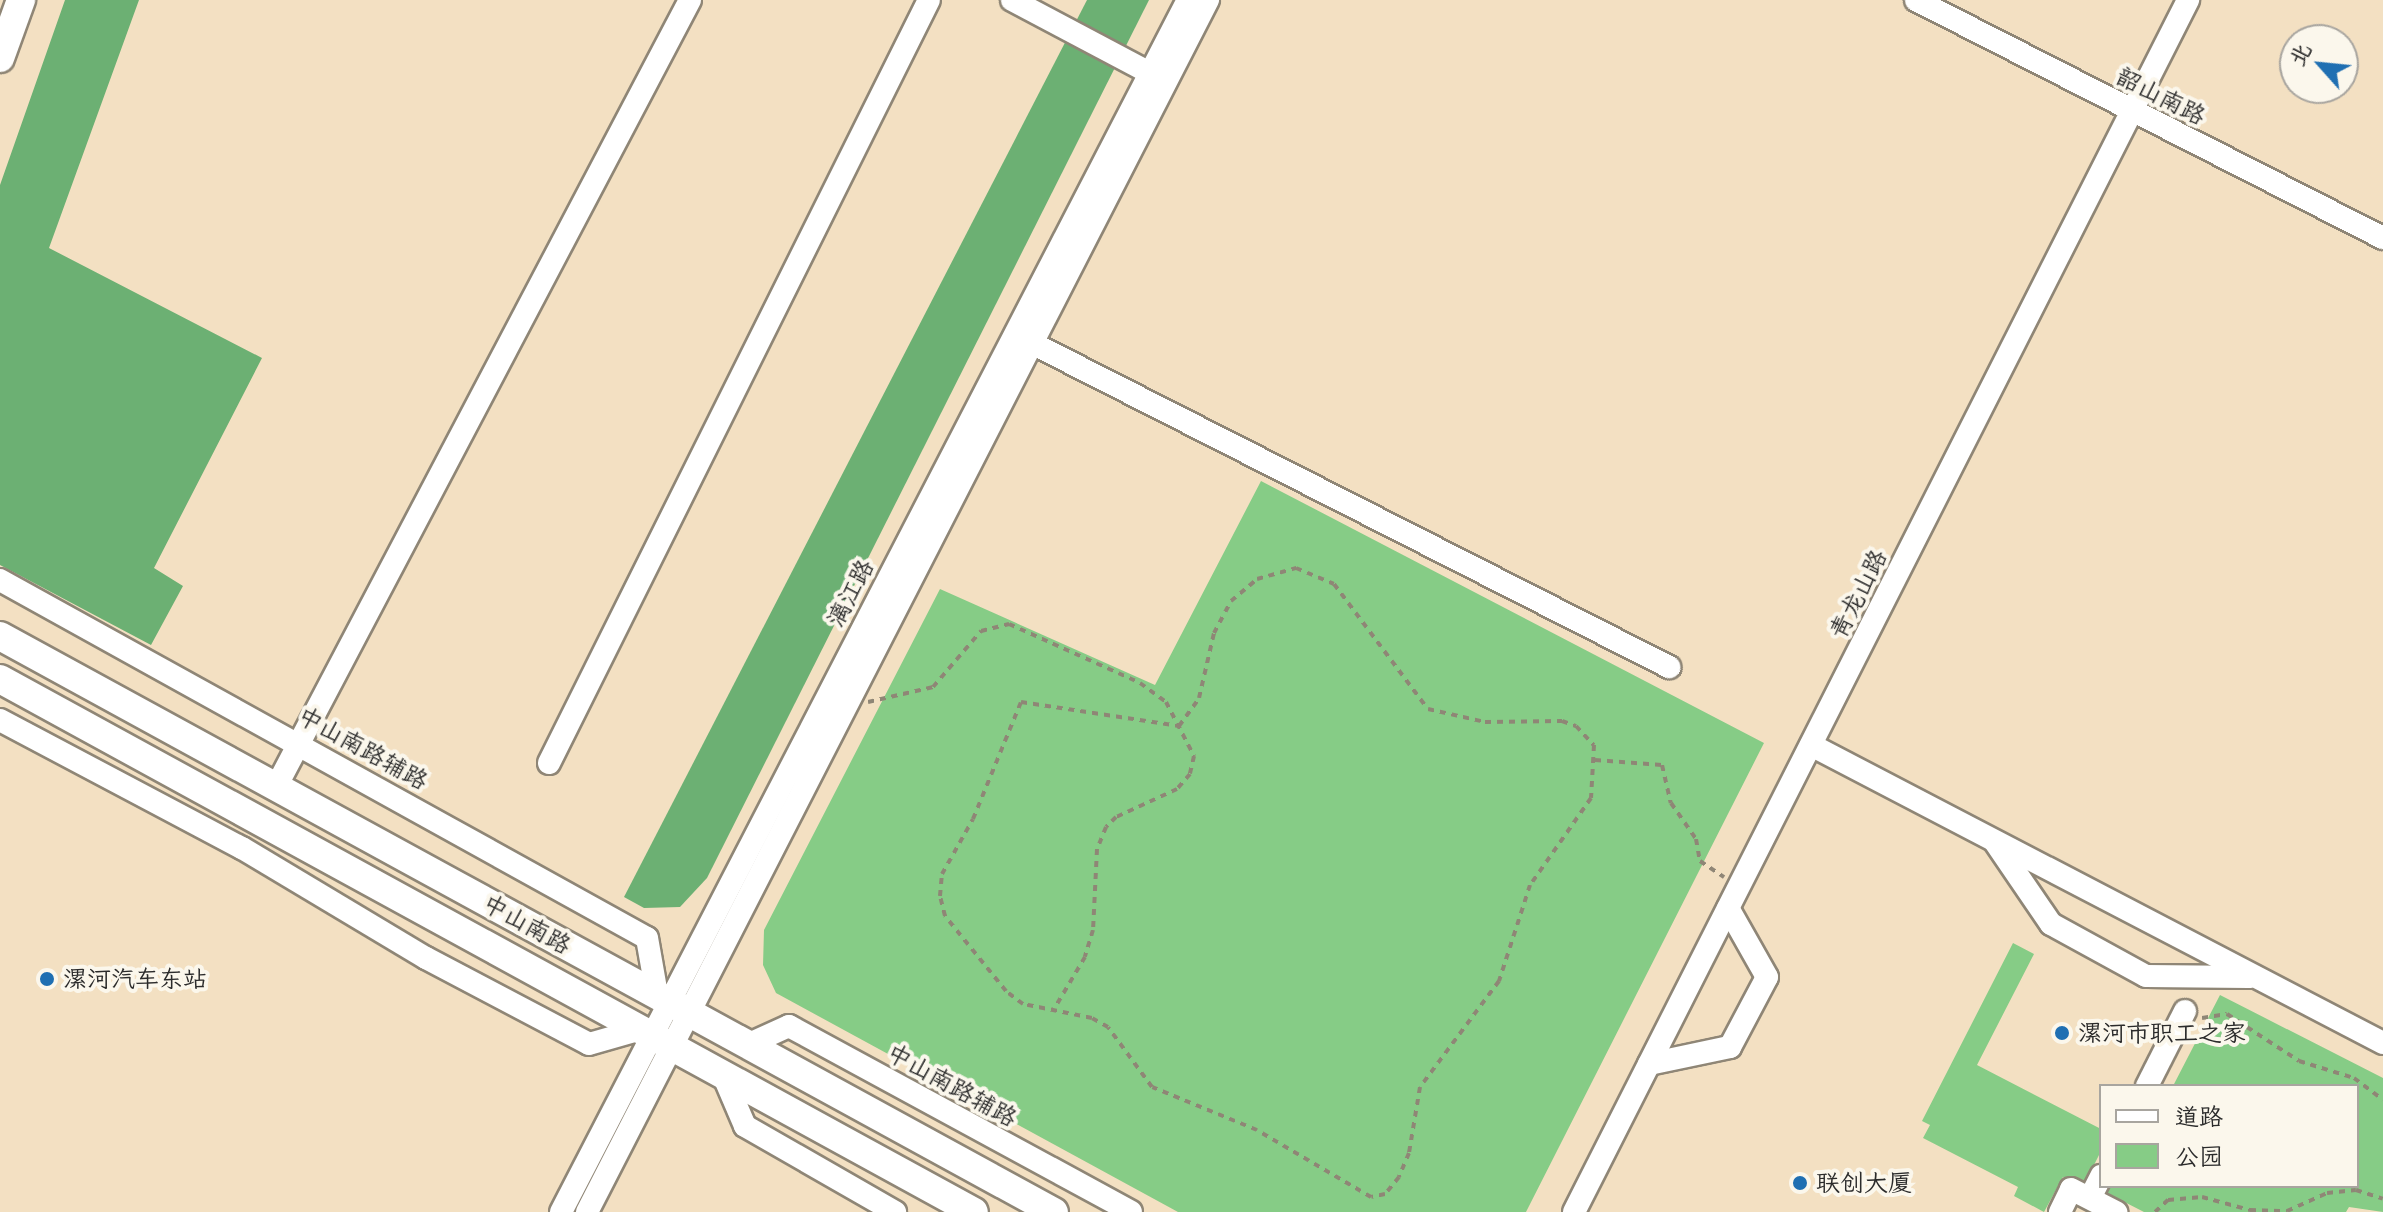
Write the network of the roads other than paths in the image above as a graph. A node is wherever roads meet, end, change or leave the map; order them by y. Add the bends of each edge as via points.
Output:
1 (21, 0) edge
2 (690, 0) edge
3 (929, 0) edge
4 (1012, 0) edge
5 (1188, 0) edge
6 (1208, 0) edge
7 (1916, 0) edge
8 (2188, 0) edge
9 (0, 58) edge
10 (1150, 73) junction
11 (2132, 110) junction
12 (2383, 238) edge
13 (1022, 338) junction
14 (0, 580) edge
15 (3, 636) edge
16 (1669, 667) dead end
17 (0, 679) edge
18 (0, 720) edge
19 (299, 742) junction
20 (1811, 745) junction
21 (549, 763) dead end
22 (276, 787) junction
23 (257, 820) junction
24 (1993, 839) junction
25 (242, 848) junction
26 (1728, 908) junction
27 (2254, 977) junction
28 (671, 1002) junction
29 (2182, 1016) road end
30 (652, 1037) junction
31 (2383, 1043) edge
32 (747, 1045) junction
33 (1649, 1064) junction
34 (724, 1077) junction
35 (2148, 1084) edge
36 (2099, 1180) edge
37 (2090, 1198) junction
38 (561, 1212) edge
39 (587, 1212) edge
40 (895, 1212) edge
41 (974, 1212) edge
42 (1054, 1212) edge
43 (1131, 1212) edge
44 (1574, 1212) edge
45 (2060, 1212) edge
46 (2116, 1212) edge

1 - 9 main road
2 - 19 street
3 - 21 street
4 - 10 street
5 - 10 street, 漓江路
6 - 13 street, 漓江路
7 - 11 street, 韶山南路
8 - 11 street, 青龙山路
10 - 13 street, 漓江路
11 - 12 street, 韶山南路
11 - 20 street, 青龙山路
13 - 16 street
13 - 28 street, 漓江路
13 - 28 street, 漓江路 via 849,696
14 - 19 street, 中山南路辅路
15 - 22 main road, 中山南路
17 - 23 main road, 中山南路
18 - 25 street
19 - 22 street
19 - 28 street, 中山南路辅路 via 647,938
20 - 24 street
20 - 26 street, 青龙山路
22 - 23 main road
22 - 28 main road, 中山南路
23 - 25 street
23 - 30 main road, 中山南路
24 - 27 street
24 - 27 street via 2051,924 2146,976
25 - 30 street via 426,958 589,1044
26 - 33 street, 青龙山路
26 - 33 street via 1767,977 1730,1047
27 - 31 street
28 - 30 street, 漓江路
28 - 32 main road, 中山南路
29 - 35 street
30 - 34 main road, 中山南路
30 - 38 street, 漓江路
30 - 39 street, 漓江路
32 - 42 main road, 中山南路
32 - 43 street, 中山南路辅路 via 789,1026
33 - 44 street, 青龙山路
34 - 40 street via 745,1126
34 - 41 main road, 中山南路
36 - 37 street
37 - 45 street via 2071,1189
37 - 46 street

